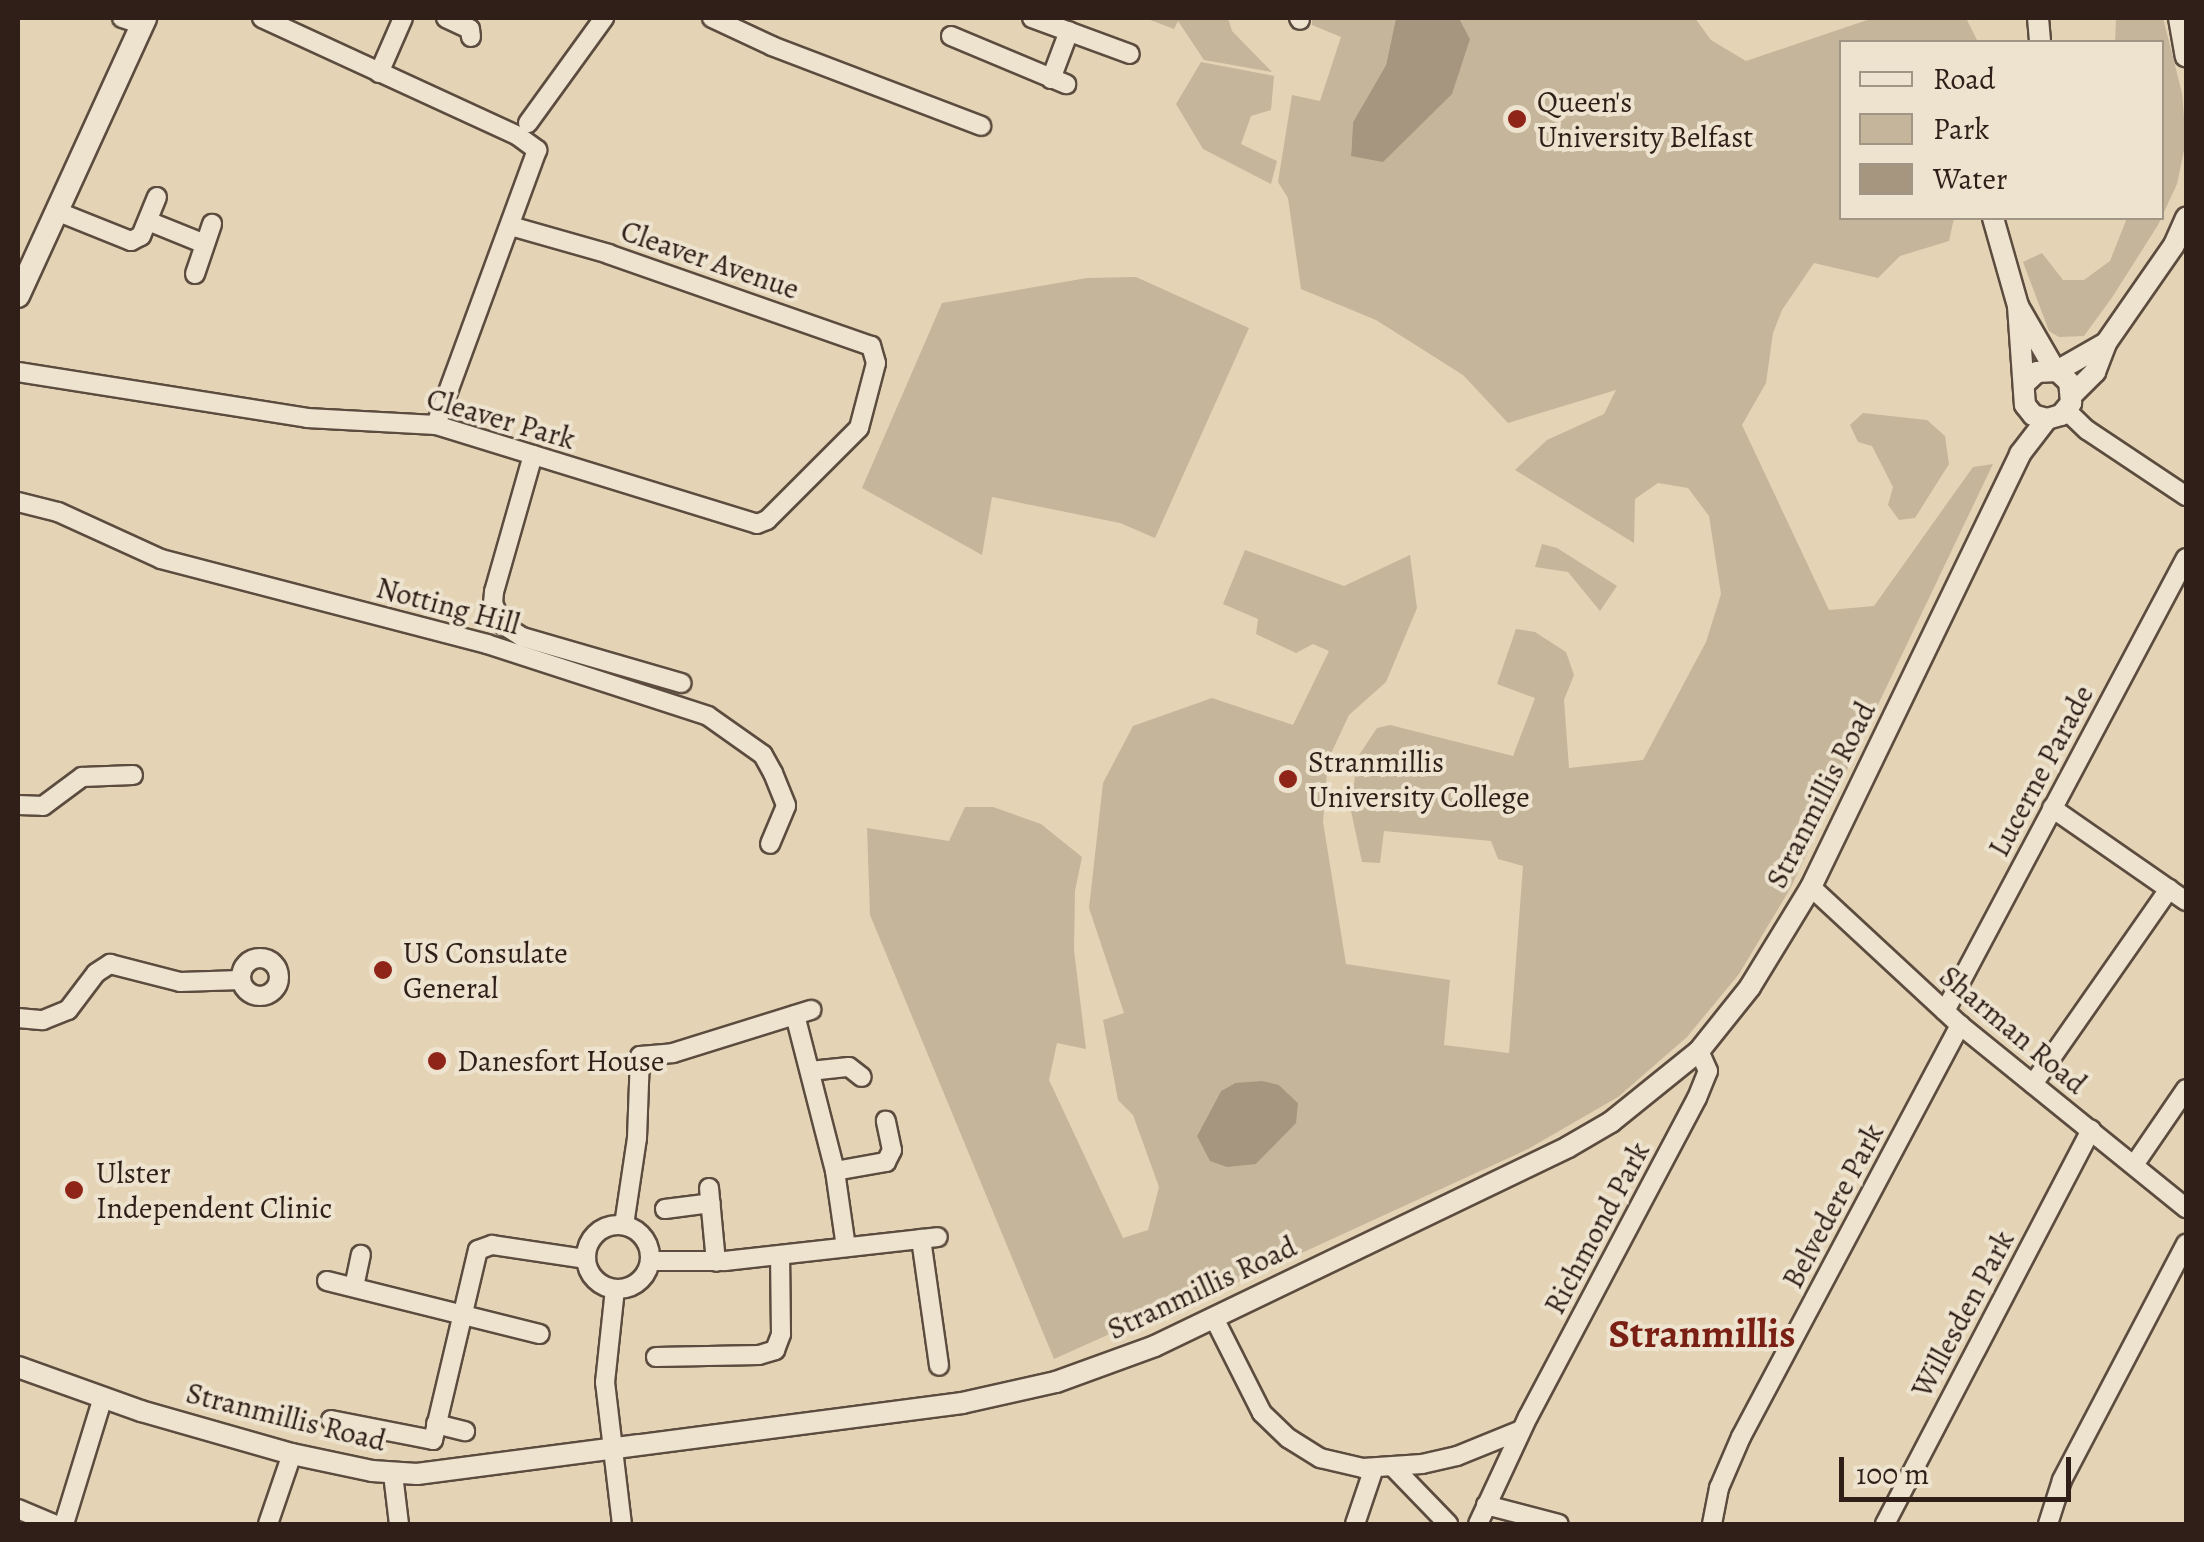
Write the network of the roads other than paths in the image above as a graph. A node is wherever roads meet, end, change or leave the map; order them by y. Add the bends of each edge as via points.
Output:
1 (262, 18) edge
2 (403, 18) edge
3 (446, 18) edge
4 (604, 18) edge
5 (712, 18) edge
6 (1032, 18) edge
7 (2184, 18) edge
8 (136, 20) edge
9 (1069, 31) junction
10 (952, 36) dead end
11 (471, 37) dead end
12 (1130, 54) dead end
13 (2186, 56) edge
14 (379, 73) junction
15 (528, 123) dead end
16 (981, 126) dead end
17 (157, 197) dead end
18 (56, 210) junction
19 (2186, 218) edge
20 (1994, 220) edge
21 (148, 221) junction
22 (212, 224) dead end
23 (511, 226) junction
24 (205, 244) junction
25 (195, 274) dead end
26 (18, 296) edge
27 (2018, 306) junction
28 (2106, 343) junction
29 (876, 363) joint
30 (2056, 371) junction
31 (18, 372) edge
32 (2026, 383) junction
33 (2069, 403) junction
34 (2038, 415) junction
35 (436, 426) junction
36 (533, 455) junction
37 (2186, 496) edge
38 (18, 502) edge
39 (2186, 558) edge
40 (681, 682) dead end
41 (133, 775) dead end
42 (18, 804) edge
43 (2052, 808) junction
44 (770, 844) dead end
45 (1811, 886) junction
46 (2168, 889) junction
47 (2186, 901) edge
48 (241, 980) dead end
49 (1944, 1011) junction
50 (18, 1018) edge
51 (1960, 1025) junction
52 (1699, 1051) junction
53 (810, 1071) junction
54 (862, 1077) dead end
55 (2034, 1084) junction
56 (2186, 1089) edge
57 (886, 1121) dead end
58 (2091, 1130) junction
59 (2134, 1165) junction
60 (835, 1171) junction
61 (2186, 1208) edge
62 (665, 1209) dead end
63 (624, 1226) junction
64 (2186, 1244) edge
65 (846, 1247) junction
66 (361, 1254) dead end
67 (780, 1255) junction
68 (586, 1259) junction
69 (650, 1261) junction
70 (716, 1262) junction
71 (327, 1280) dead end
72 (354, 1287) junction
73 (616, 1289) junction
74 (461, 1314) junction
75 (1214, 1318) junction
76 (540, 1334) dead end
77 (656, 1357) dead end
78 (939, 1366) dead end
79 (18, 1367) edge
80 (103, 1397) junction
81 (331, 1420) dead end
82 (1522, 1430) junction
83 (466, 1431) dead end
84 (434, 1432) junction
85 (610, 1448) junction
86 (292, 1454) junction
87 (1374, 1468) junction
88 (1394, 1468) junction
89 (393, 1474) junction
90 (1486, 1505) junction
91 (18, 1509) edge
92 (53, 1524) edge
93 (64, 1524) edge
94 (268, 1524) edge
95 (399, 1524) edge
96 (622, 1524) edge
97 (1355, 1524) edge
98 (1448, 1524) edge
99 (1478, 1524) edge
100 (1559, 1524) edge
101 (1712, 1524) edge
102 (1885, 1524) edge
103 (2048, 1524) edge

1 - 14 street
2 - 14 street
3 - 11 street via 470,29
4 - 15 street
5 - 16 street
6 - 9 street
7 - 13 street
8 - 18 main road
9 - 10 street via 1058,81
9 - 12 street
14 - 23 street via 534,144 538,159
17 - 21 street
18 - 21 street via 131,241 142,236
18 - 26 main road
19 - 28 street
20 - 27 street
21 - 24 street
22 - 24 street
23 - 29 street, Cleaver Avenue via 861,340 871,346
23 - 35 street
24 - 25 street
27 - 30 street
27 - 32 street
28 - 30 street
28 - 33 street via 2095,372
29 - 36 street, Cleaver Park via 852,439 757,524
30 - 32 street via 2037,372
30 - 33 street via 2069,382
31 - 35 street, Cleaver Park via 307,418
32 - 34 street via 2023,398
33 - 34 street
33 - 37 street via 2087,430
34 - 45 street, Stranmillis Road
35 - 36 street, Cleaver Park
36 - 40 street via 494,592 502,624 522,637
38 - 44 street, Notting Hill via 58,512 161,559 458,636 708,716 763,755 774,773 786,806
39 - 43 street, Lucerne Parade
41 - 42 street via 82,778 43,806
43 - 46 street
43 - 49 street, Lucerne Parade
45 - 49 street, Sharman Road
45 - 52 street, Stranmillis Road via 1750,987
46 - 47 street
46 - 55 street
48 - 50 street via 180,982 110,964 68,1010 44,1020
49 - 51 street, Sharman Road
51 - 55 street, Sharman Road
51 - 101 street, Belvedere Park via 1740,1437
52 - 75 street, Stranmillis Road via 1626,1111 1568,1146
52 - 82 street, Richmond Park via 1708,1071 1697,1098
53 - 54 street via 849,1066
53 - 60 street
53 - 63 street via 803,1013 673,1053 640,1056
55 - 58 street, Sharman Road
56 - 59 street
57 - 60 street via 892,1150 886,1162
58 - 59 street, Sharman Road
58 - 102 street, Willesden Park
59 - 61 street, Sharman Road
60 - 65 street
62 - 70 street via 710,1196
63 - 68 street via 595,1234
63 - 69 street via 646,1242
64 - 103 street via 2070,1465
65 - 67 street
65 - 78 street via 929,1238
66 - 72 street
67 - 70 street
67 - 77 street via 775,1350
68 - 73 street via 592,1276
68 - 74 street via 484,1246 474,1257
69 - 70 street
69 - 73 street via 642,1278
71 - 72 street
72 - 74 street
73 - 85 street via 605,1382
74 - 76 street
74 - 84 street
75 - 85 street, Stranmillis Road via 1112,1364 1009,1394
75 - 87 street via 1275,1427 1320,1458
79 - 80 street, Stranmillis Road
80 - 86 street, Stranmillis Road
80 - 93 street
81 - 84 street
82 - 88 street via 1457,1456
82 - 90 street, Richmond Park
83 - 84 street
85 - 89 street, Stranmillis Road
85 - 96 street
86 - 89 street, Stranmillis Road
86 - 94 street
87 - 88 street
87 - 97 street
88 - 98 street
89 - 95 street
90 - 99 street, Richmond Park
90 - 100 street
91 - 92 street

